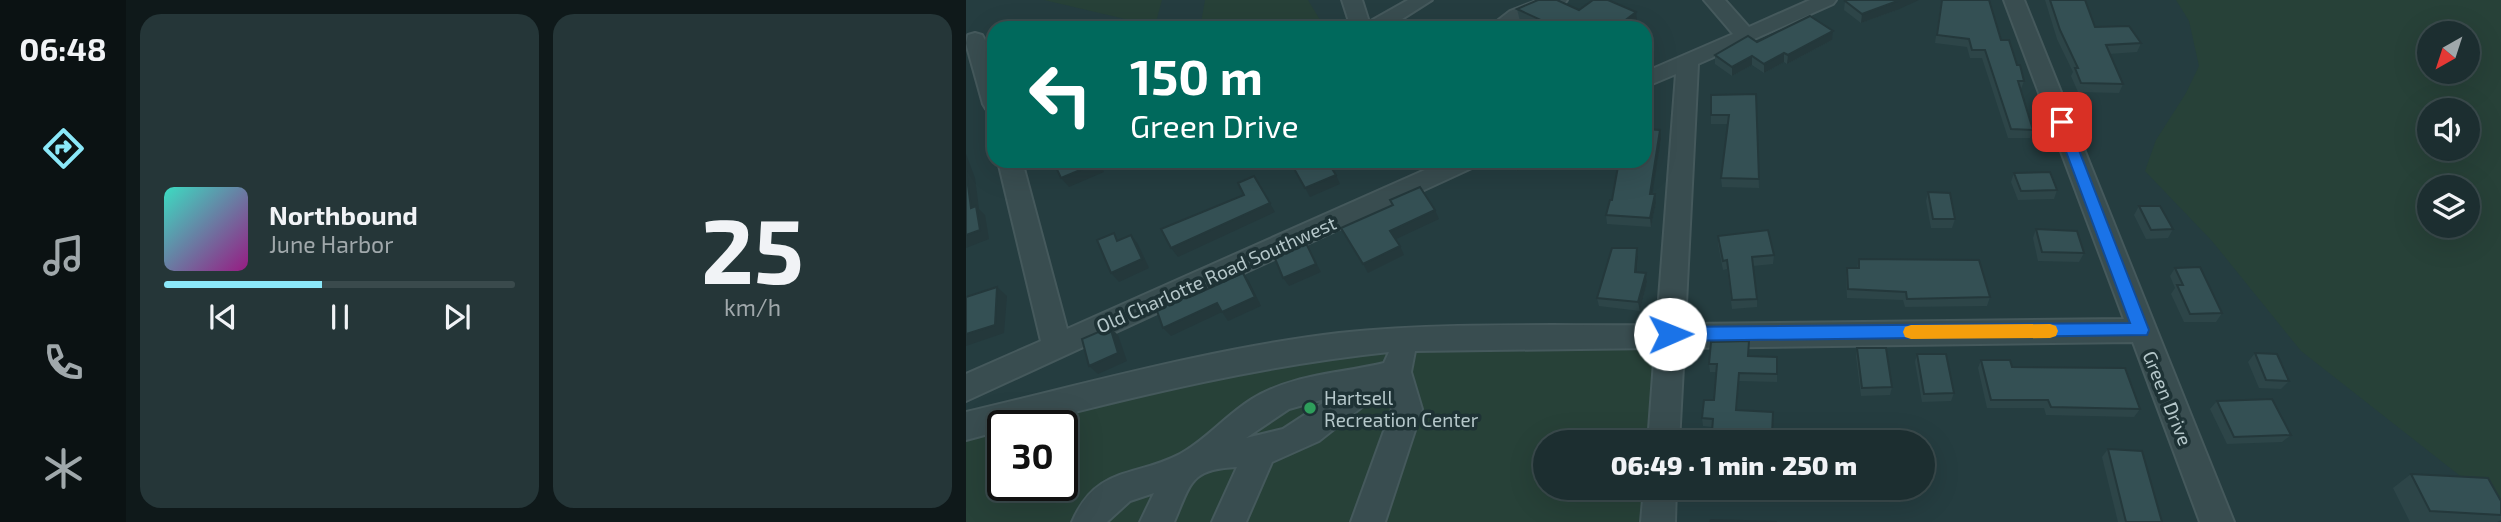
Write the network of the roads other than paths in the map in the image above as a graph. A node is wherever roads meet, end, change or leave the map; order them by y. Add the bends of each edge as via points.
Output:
1 (1352, 0) edge
2 (1422, 0) edge
3 (1557, 0) edge
4 (1714, 0) edge
5 (1826, 0) edge
6 (2014, 0) edge
7 (1359, 21) edge
8 (1385, 21) edge
9 (1509, 21) edge
10 (1745, 35) junction
11 (975, 39) dead end
12 (1688, 61) junction
13 (1652, 77) edge
14 (987, 80) edge
15 (1012, 168) edge
16 (1451, 168) edge
17 (2141, 330) junction
18 (1670, 334) junction
19 (1407, 339) junction
20 (1057, 346) junction
21 (1385, 376) junction
22 (966, 388) edge
23 (966, 426) edge
24 (1664, 430) edge
25 (1261, 450) junction
26 (1195, 462) junction
27 (1659, 500) edge
28 (1089, 522) edge
29 (1157, 522) edge
30 (1229, 522) edge
31 (1368, 522) edge
32 (1658, 522) edge
33 (2217, 522) edge

1 - 7 street
2 - 8 street
3 - 9 street
4 - 10 street
5 - 10 street
6 - 17 street, Green Drive
10 - 12 street
11 - 14 street
12 - 13 street
12 - 18 street
15 - 20 street
16 - 20 street, Old Charlotte Road Southwest
17 - 18 street
17 - 33 street, Green Drive
18 - 19 street
18 - 24 street
19 - 21 street
19 - 23 street via 1283,352
20 - 22 street, Old Charlotte Road Southwest
21 - 25 street via 1292,441
21 - 26 street via 1299,391 1280,399
21 - 31 street via 1407,410
25 - 26 street
25 - 30 street
26 - 28 street via 1116,490
26 - 29 street
27 - 32 street

